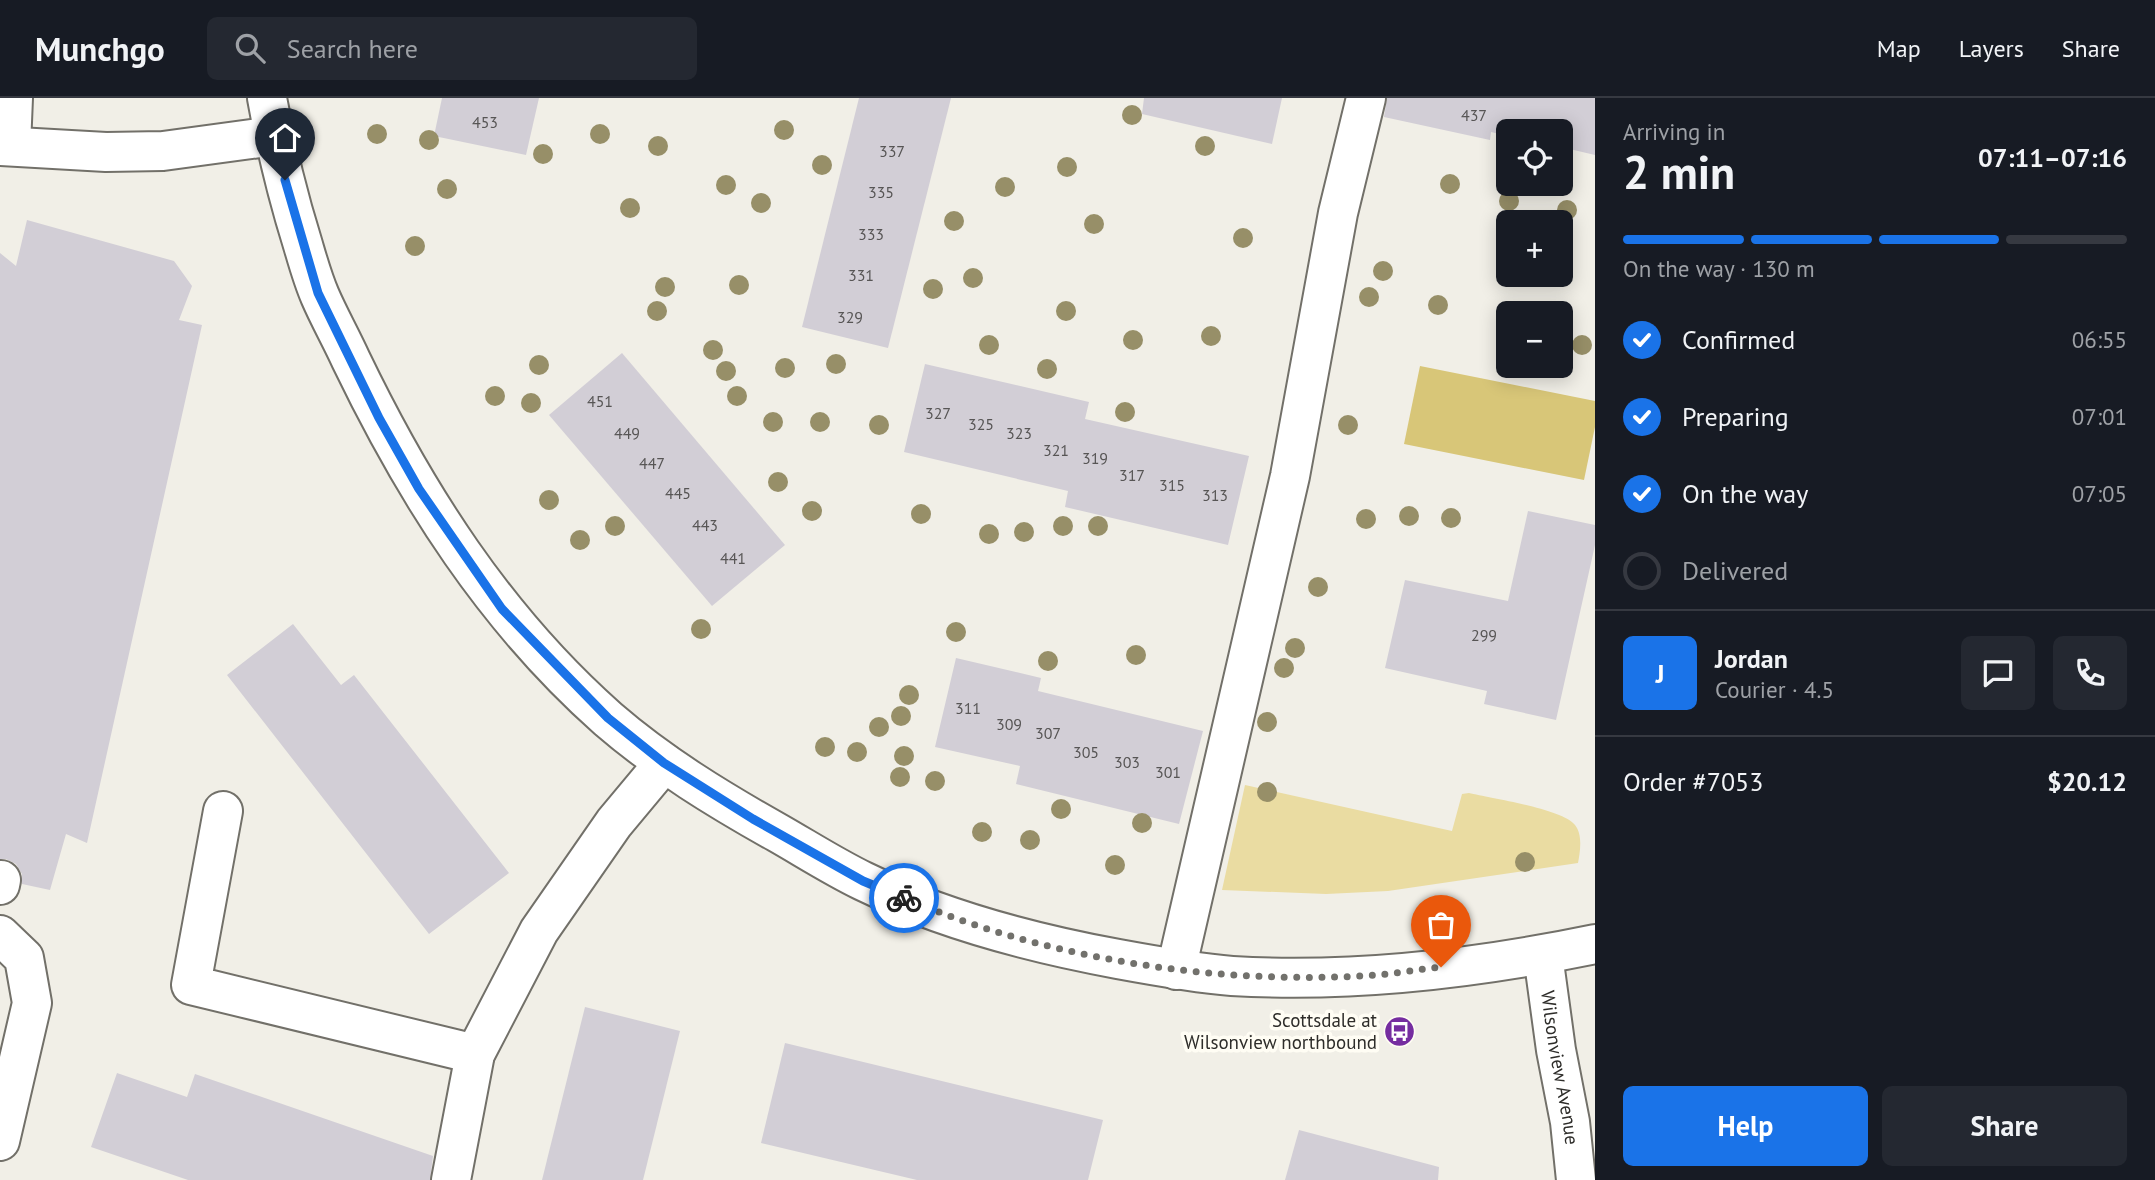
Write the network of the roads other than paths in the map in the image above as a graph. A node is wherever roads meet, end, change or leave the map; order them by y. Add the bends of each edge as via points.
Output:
1 (13, 98) edge
2 (267, 98) edge
3 (1366, 98) edge
4 (274, 136) junction
5 (6, 146) edge
6 (664, 763) junction
7 (223, 811) dead end
8 (0, 935) edge
9 (1595, 944) edge
10 (1543, 955) junction
11 (1176, 970) junction
12 (475, 1054) junction
13 (0, 1141) edge
14 (451, 1180) edge
15 (1576, 1180) edge

1 - 5 street
2 - 4 street
3 - 11 street via 1338,213 1290,475
4 - 5 street via 163,150
4 - 6 street via 318,293 419,489 502,609 608,718
6 - 11 street via 731,807 851,874 921,905 1029,940
6 - 12 street via 614,823 539,931
7 - 12 street via 191,985
8 - 13 street via 24,958 32,1003
9 - 10 street
10 - 11 street via 1364,976 1229,976
10 - 15 street, Wilsonview Avenue
12 - 14 street

